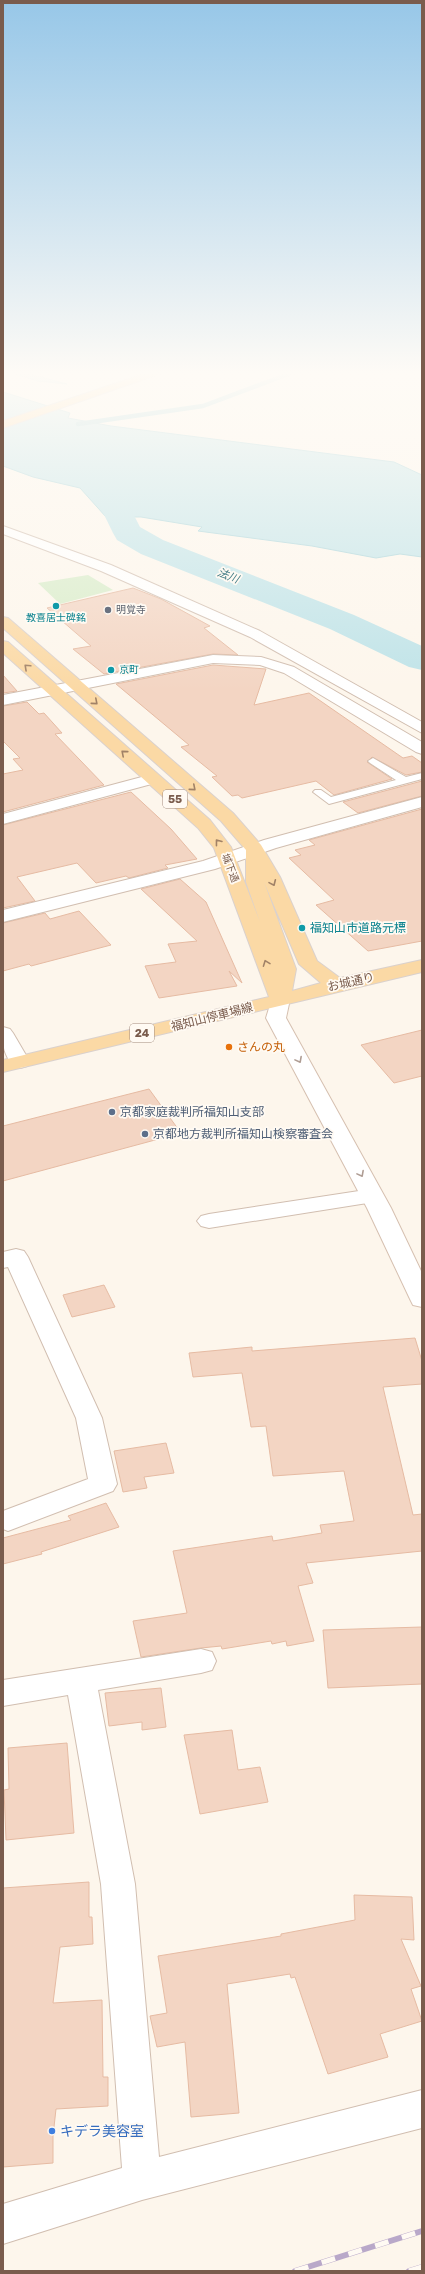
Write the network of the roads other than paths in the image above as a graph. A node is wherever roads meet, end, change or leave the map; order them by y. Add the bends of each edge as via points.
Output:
1 (3, 530) edge
2 (3, 621) edge
3 (3, 645) edge
4 (75, 685) junction
5 (52, 690) junction
6 (3, 700) edge
7 (422, 728) edge
8 (422, 749) edge
9 (373, 761) dead end
10 (422, 776) edge
11 (153, 779) junction
12 (403, 780) junction
13 (318, 792) dead end
14 (422, 802) edge
15 (3, 819) edge
16 (255, 849) junction
17 (226, 859) junction
18 (3, 916) edge
19 (422, 966) edge
20 (336, 985) junction
21 (280, 999) junction
22 (3, 1033) edge
23 (12, 1064) edge
24 (372, 1196) junction
25 (209, 1221) dead end
26 (3, 1260) edge
27 (422, 1299) edge
28 (8, 1520) dead end
29 (201, 1661) dead end
30 (81, 1681) junction
31 (3, 1693) edge
32 (422, 2109) edge
33 (142, 2181) junction
34 (3, 2224) edge

1 - 7 street via 106,568 255,634
2 - 4 main road, 55
5 -> 3 main road, 城下通 / 55
4 - 5 street
4 - 8 street via 213,659 261,661 289,670
4 -> 16 main road, 55 via 227,817
5 - 6 street
11 -> 5 main road, 城下通 / 55
9 - 12 lane
10 - 12 lane
11 - 15 street
17 -> 11 main road, 城下通 / 55 via 222,847 204,824
12 - 13 lane via 329,801
14 - 16 street
16 - 17 street
16 -> 20 main road, 55 via 271,877 309,964
16 - 21 main road, 城下通 via 255,882 286,969
17 - 18 street
21 -> 17 main road, 城下通 / 55
19 - 20 main road, お城通り
20 - 21 main road, お城通り
21 - 23 main road, 福知山停車場線 / 24
21 -> 24 street via 276,1018
22 - 23 street
24 - 25 street
24 - 27 street
26 - 28 street via 16,1257 90,1418 103,1484
29 - 30 street
30 - 31 street
30 - 33 street via 118,1884
32 - 33 street
33 - 34 street

